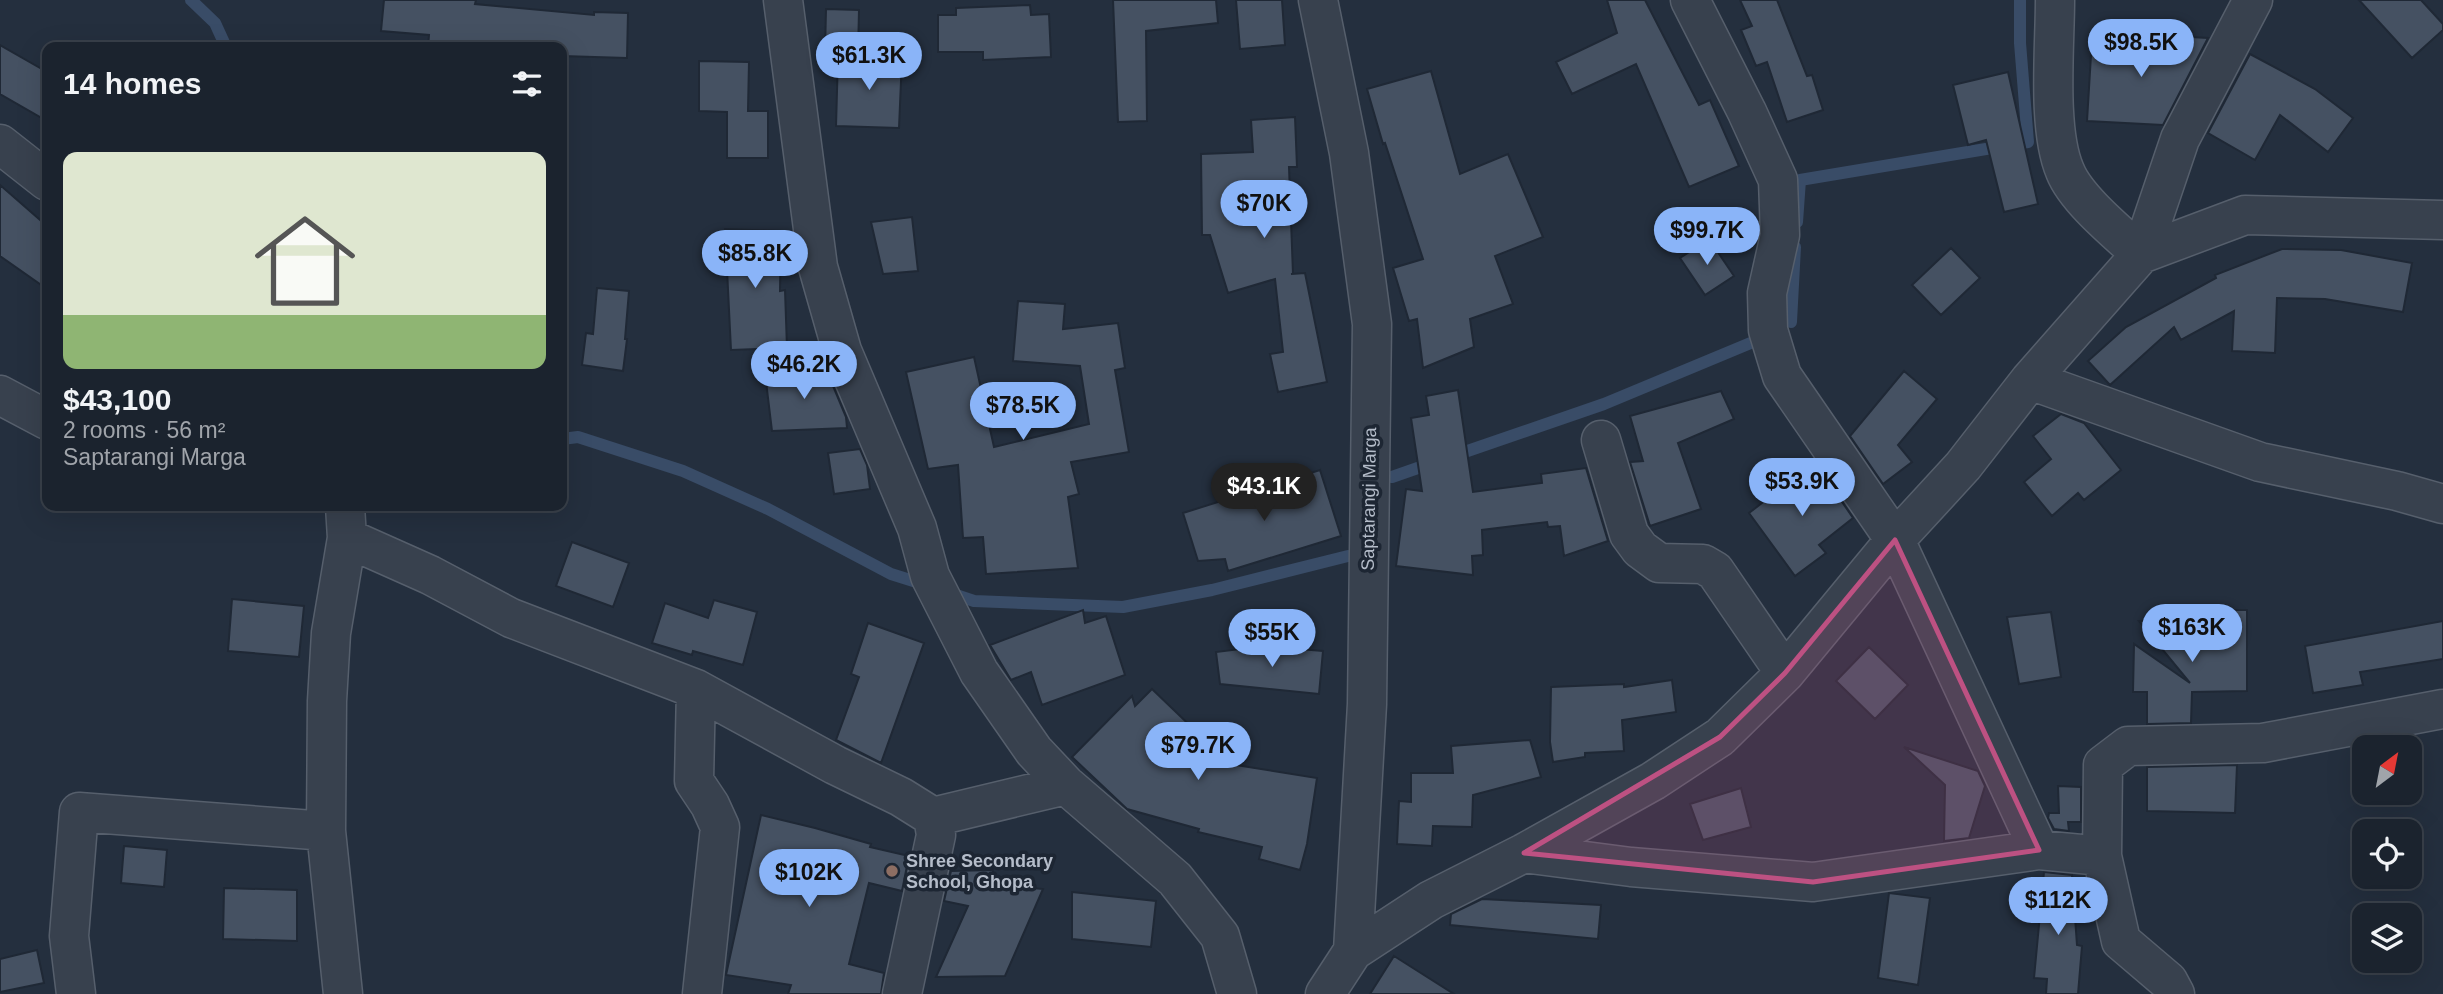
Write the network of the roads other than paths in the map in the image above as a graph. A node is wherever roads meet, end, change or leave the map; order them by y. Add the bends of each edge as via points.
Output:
1 (783, 0) edge
2 (1318, 0) edge
3 (1690, 0) edge
4 (2055, 0) edge
5 (2253, 0) edge
6 (0, 145) edge
7 (42, 177) edge
8 (2443, 220) edge
9 (2141, 254) junction
10 (2030, 380) junction
11 (0, 395) edge
12 (42, 417) edge
13 (1601, 440) dead end
14 (2443, 504) edge
15 (346, 522) edge
16 (1895, 540) junction
17 (1785, 673) junction
18 (696, 690) junction
19 (2443, 709) edge
20 (1066, 785) junction
21 (933, 817) junction
22 (326, 831) junction
23 (2039, 850) junction
24 (1524, 853) junction
25 (2102, 856) junction
26 (1353, 951) junction
27 (76, 994) edge
28 (343, 994) edge
29 (702, 994) edge
30 (902, 994) edge
31 (1237, 994) edge
32 (1325, 994) edge
33 (2175, 994) edge

1 - 20 street via 818,267 842,351 917,528 930,576 947,613 1034,751
2 - 26 street, Saptarangi Marga via 1349,153 1372,324 1367,704
3 - 16 street via 1778,180 1780,235 1767,305 1768,330 1782,376
4 - 9 street via 2055,130 2065,172 2092,208
5 - 9 street via 2180,139
6 - 7 street
8 - 9 street via 2245,215
9 - 10 street
10 - 14 street via 2260,462
10 - 16 street via 1963,466
11 - 12 street
13 - 17 street via 1629,534 1640,548 1659,563 1690,562 1715,571
15 - 18 street via 430,575 511,618
15 - 22 street via 330,647
16 - 17 street
16 - 23 street
17 - 24 street via 1720,737 1653,781
18 - 21 street
18 - 29 street via 694,781 720,827
19 - 25 street via 2263,743 2128,746 2103,765
20 - 21 street
20 - 31 street via 1175,879 1220,936
21 - 30 street via 936,835
22 - 27 street via 79,812 69,936
22 - 28 street
23 - 24 street via 1812,882
23 - 25 street
24 - 26 street via 1431,900
25 - 33 street via 2121,941 2168,981
26 - 32 street, Saptarangi Marga

